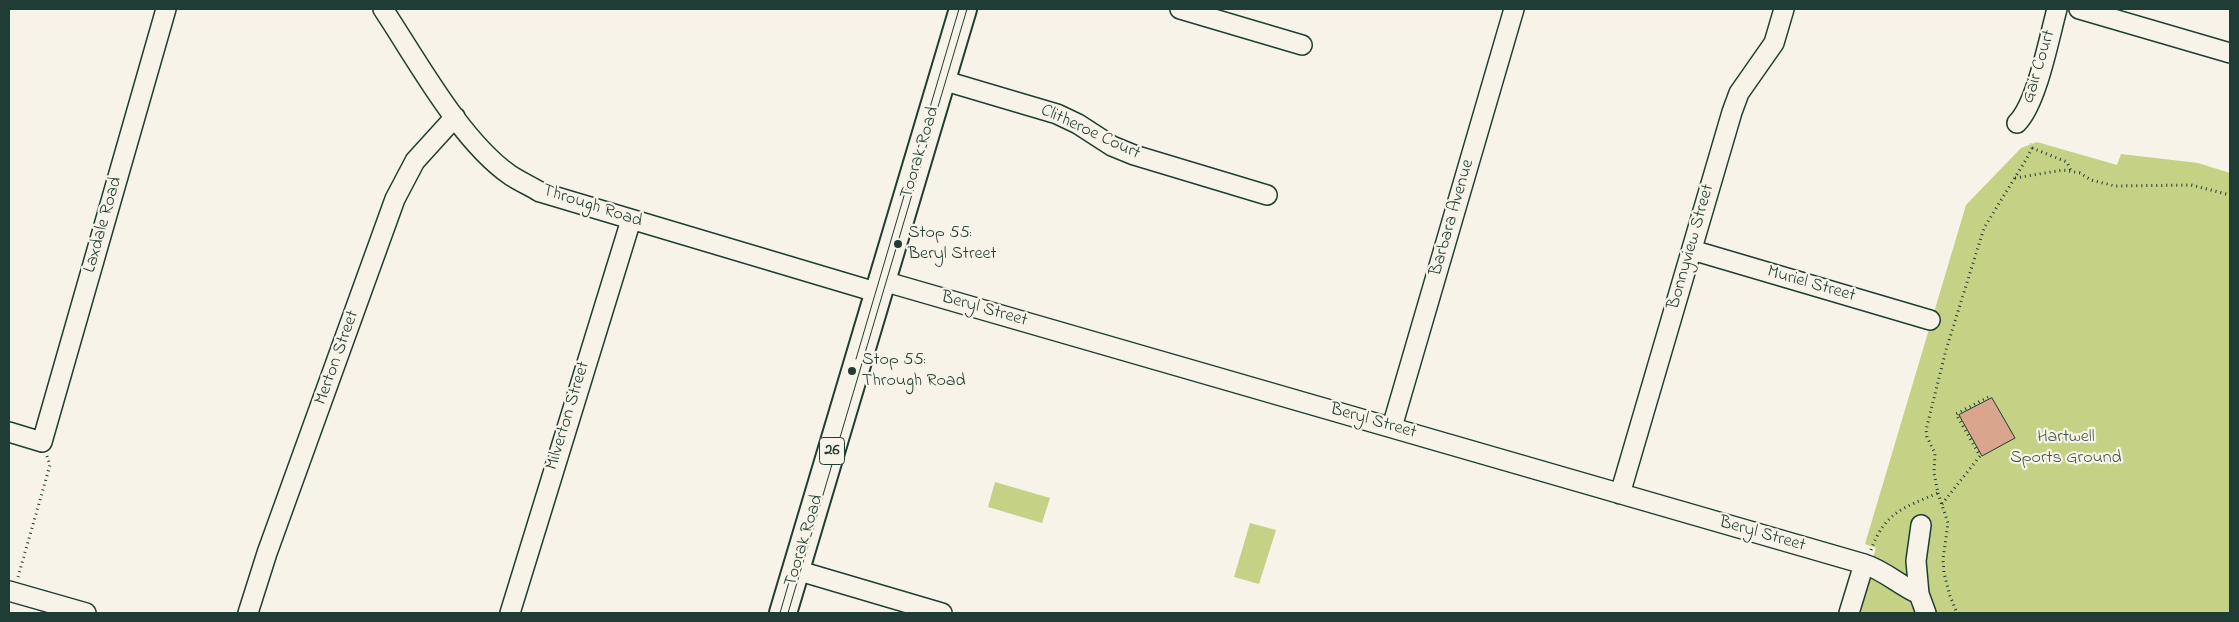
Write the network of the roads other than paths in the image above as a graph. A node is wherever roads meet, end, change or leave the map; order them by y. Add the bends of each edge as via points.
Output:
1 (166, 9) edge
2 (383, 9) edge
3 (963, 9) edge
4 (1180, 9) edge
5 (1514, 9) edge
6 (1784, 9) edge
7 (2057, 9) edge
8 (2079, 9) edge
9 (1302, 45) dead end
10 (2230, 53) edge
11 (942, 80) junction
12 (455, 117) junction
13 (2017, 123) dead end
14 (1267, 196) dead end
15 (631, 220) junction
16 (1692, 250) junction
17 (881, 287) junction
18 (1930, 320) dead end
19 (1392, 427) junction
20 (9, 432) edge
21 (1620, 494) junction
22 (1921, 525) dead end
23 (1868, 557) junction
24 (796, 570) junction
25 (11, 592) edge
26 (1919, 594) junction
27 (86, 613) edge
28 (248, 613) edge
29 (510, 613) edge
30 (784, 613) edge
31 (942, 613) edge
32 (1849, 613) edge
33 (1926, 613) edge

1 - 20 street, Laxdale Road via 42,442
2 - 12 street, Through Road
3 - 11 highway, Toorak Road / 26
4 - 9 street
5 - 19 street, Barbara Avenue
6 - 16 street, Bonnyview Street via 1774,43 1735,102
7 - 13 street, Gair Court via 2032,100
8 - 10 street
11 - 14 street, Clitheroe Court via 1056,114 1134,156
11 - 17 highway, Toorak Road / 26
12 - 15 street, Through Road via 487,155 510,175 540,192
12 - 28 street, Merton Street via 415,161 395,199
15 - 17 street, Through Road
15 - 29 street, Milverton Street
16 - 18 street, Muriel Street
16 - 21 street, Bonnyview Street
17 - 19 street, Beryl Street
17 - 24 highway, Toorak Road / 26
19 - 21 street, Beryl Street
21 - 23 street, Beryl Street
22 - 26 street via 1916,561
23 - 26 street, Beryl Street via 1873,567
23 - 32 street
24 - 30 highway, Toorak Road / 26
24 - 31 street
25 - 27 street
26 - 33 street

